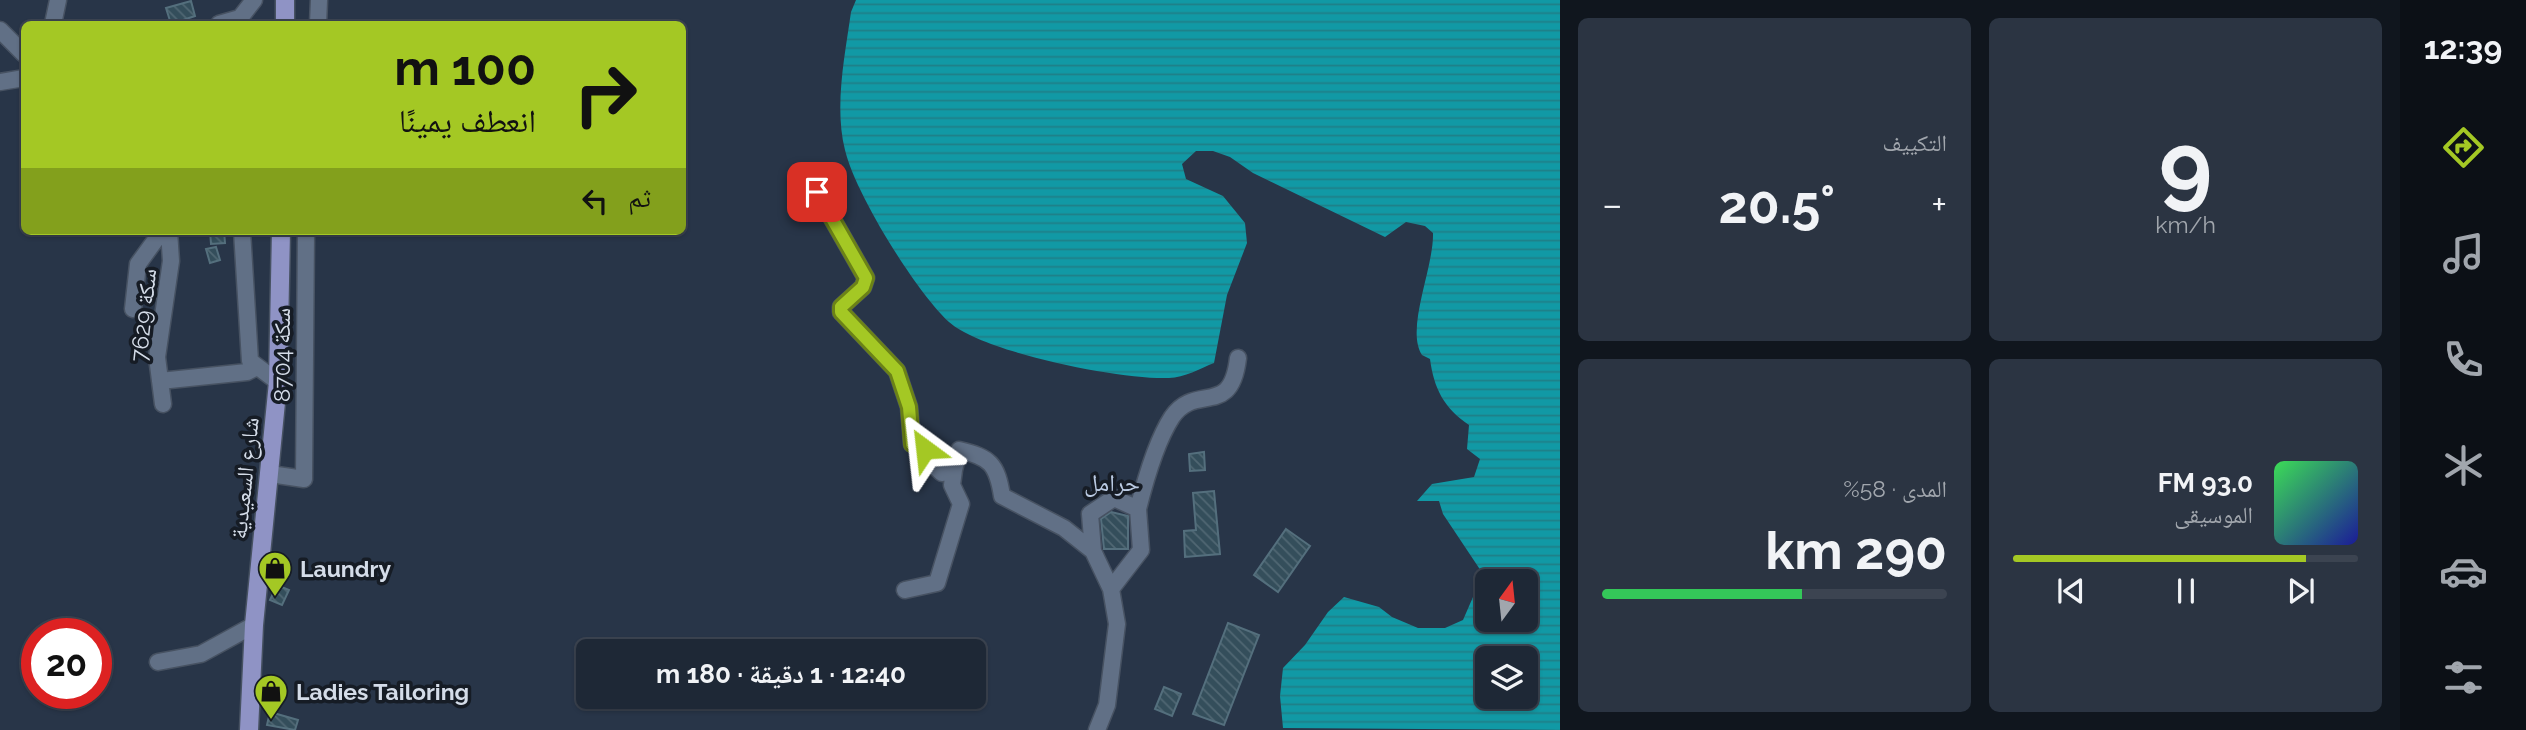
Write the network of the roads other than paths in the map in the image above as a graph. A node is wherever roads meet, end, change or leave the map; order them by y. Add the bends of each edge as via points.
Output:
1 (58, 0) edge
2 (254, 0) edge
3 (285, 0) edge
4 (319, 0) edge
5 (54, 21) edge
6 (240, 21) edge
7 (285, 21) edge
8 (318, 21) edge
9 (0, 30) edge
10 (21, 51) edge
11 (21, 78) edge
12 (0, 82) edge
13 (817, 192) dead end
14 (159, 235) edge
15 (169, 235) edge
16 (242, 235) edge
17 (281, 235) edge
18 (306, 235) edge
19 (134, 309) dead end
20 (1238, 358) dead end
21 (257, 366) junction
22 (160, 381) junction
23 (278, 382) junction
24 (163, 404) dead end
25 (954, 470) junction
26 (270, 474) junction
27 (1138, 509) junction
28 (1093, 551) junction
29 (1111, 589) junction
30 (905, 590) dead end
31 (254, 625) junction
32 (158, 662) dead end
33 (249, 730) edge
34 (1097, 730) edge

1 - 5 street
2 - 6 street
3 - 7 main road
4 - 8 street
9 - 10 street
11 - 12 street
13 - 25 street via 866,278 841,312 897,371 909,407 912,444 925,449 942,473
14 - 19 street, سكة 7629 via 138,264
15 - 22 street, سكة 7629 via 172,261 157,358
16 - 21 street via 250,361
17 - 23 main road, شارع السعيدية
18 - 26 street, سكة 8704 via 304,479
20 - 27 street via 1234,384 1224,394 1185,405 1173,415
21 - 22 street via 247,372
21 - 23 street
22 - 24 street, سكة 7629
23 - 26 main road, شارع السعيدية
25 - 28 street via 959,450 984,455 999,474 1002,496 1064,528
25 - 30 street via 952,485 961,504 937,583
26 - 31 main road, شارع السعيدية
27 - 28 street via 1114,498 1090,514
27 - 29 street via 1141,550
28 - 29 street
29 - 34 street via 1118,624 1115,662
31 - 32 street via 201,654
31 - 33 main road, شارع السعيدية

